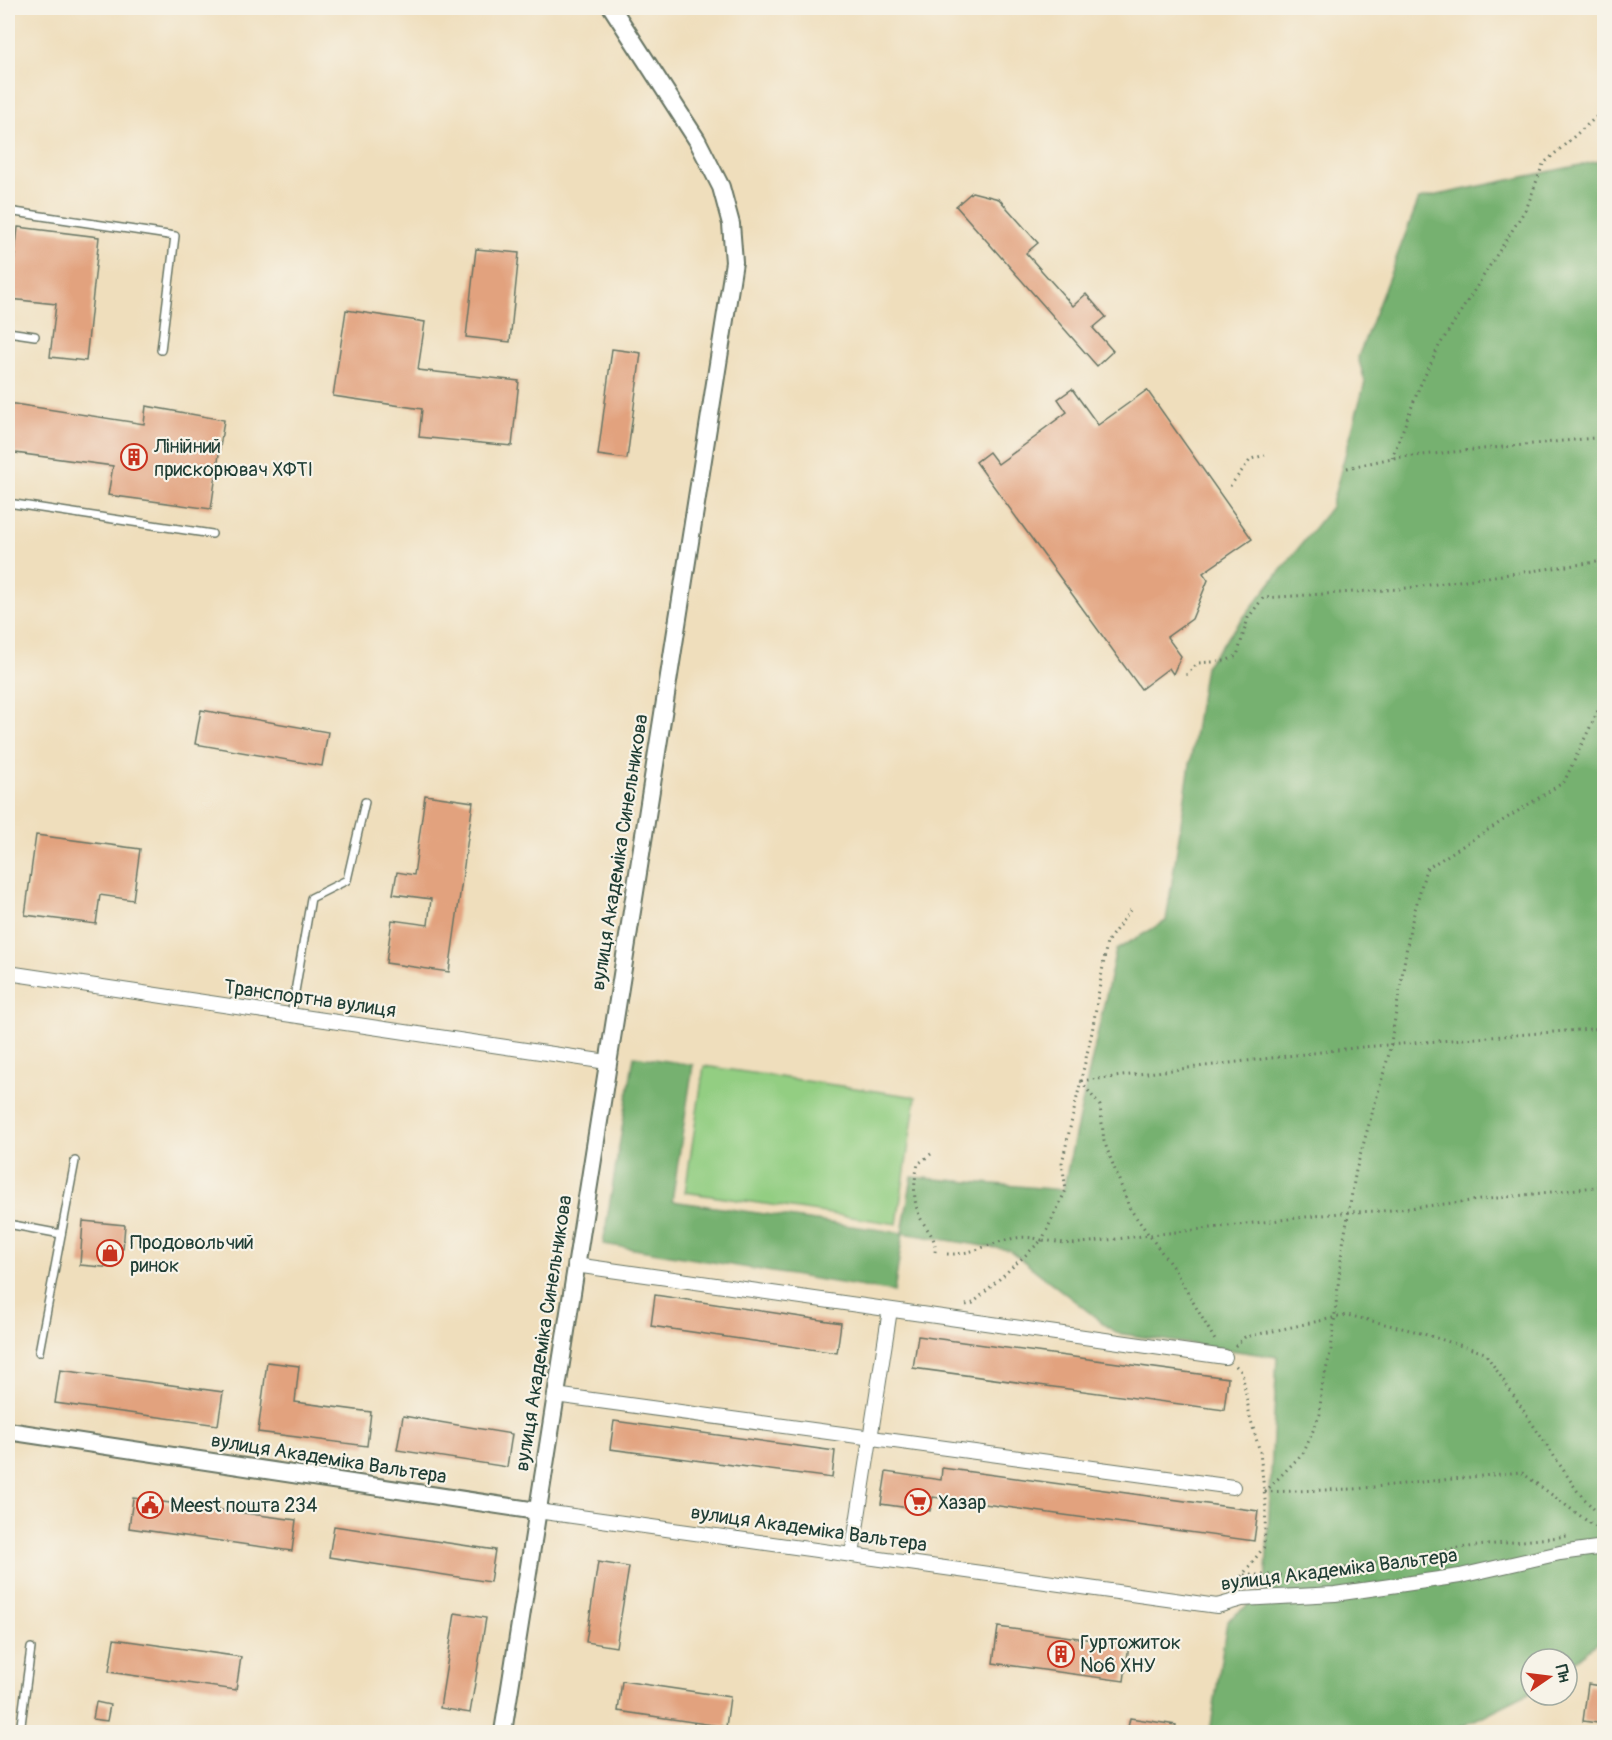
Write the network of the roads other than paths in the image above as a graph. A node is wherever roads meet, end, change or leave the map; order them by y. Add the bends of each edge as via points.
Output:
1 (612, 8) edge
2 (8, 211) edge
3 (8, 332) edge
4 (35, 336) dead end
5 (161, 350) dead end
6 (8, 503) edge
7 (212, 534) dead end
8 (365, 802) dead end
9 (8, 973) edge
10 (291, 1015) junction
11 (607, 1062) junction
12 (75, 1161) dead end
13 (8, 1224) edge
14 (61, 1234) junction
15 (575, 1265) junction
16 (890, 1310) junction
17 (39, 1352) dead end
18 (1225, 1357) road end
19 (555, 1395) junction
20 (8, 1431) edge
21 (872, 1438) junction
22 (1233, 1487) dead end
23 (537, 1511) junction
24 (1605, 1547) edge
25 (852, 1555) junction
26 (31, 1648) dead end
27 (20, 1732) edge
28 (503, 1732) edge

1 - 11 street, вулиця Академіка Синельникова via 697,140 721,186 731,224 734,262
2 - 5 lane via 175,236
3 - 4 lane
6 - 7 lane
8 - 10 lane via 347,880 311,898
9 - 10 street, Транспортна вулиця
10 - 11 street, Транспортна вулиця
11 - 15 street, вулиця Академіка Синельникова
12 - 14 lane
13 - 14 lane
14 - 17 lane
15 - 16 street
15 - 19 street, вулиця Академіка Синельникова
16 - 18 street
16 - 21 street
19 - 21 street
19 - 23 street, вулиця Академіка Синельникова
20 - 23 street, вулиця Академіка Вальтера
21 - 22 street
21 - 25 street
23 - 25 street, вулиця Академіка Вальтера
23 - 28 street, вулиця Академіка Синельникова
24 - 25 street, вулиця Академіка Вальтера via 1460,1576 1335,1594 1242,1599 1217,1606
26 - 27 lane

